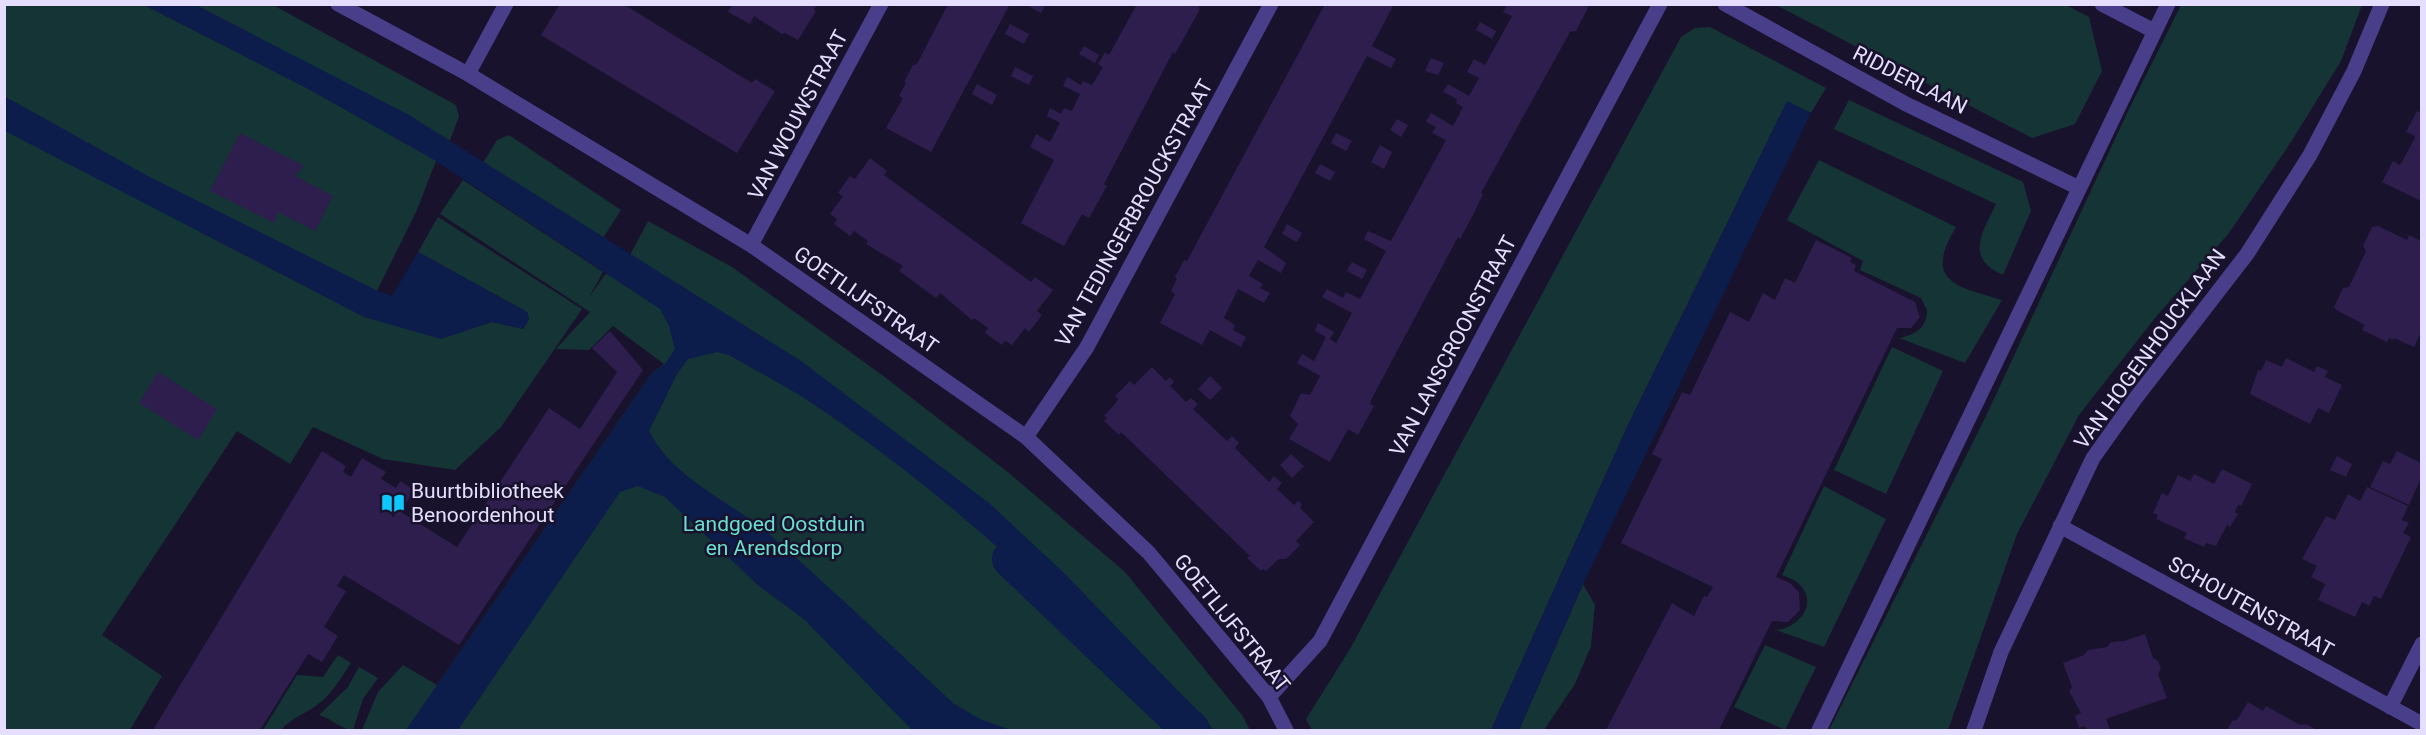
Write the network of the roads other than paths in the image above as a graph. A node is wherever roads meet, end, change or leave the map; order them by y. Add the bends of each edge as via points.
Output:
1 (338, 4) edge
2 (506, 4) edge
3 (881, 4) edge
4 (1271, 4) edge
5 (1660, 4) edge
6 (1725, 4) edge
7 (2102, 4) edge
8 (2168, 4) edge
9 (2382, 4) edge
10 (2154, 31) junction
11 (468, 74) junction
12 (2079, 188) junction
13 (751, 245) junction
14 (1026, 437) junction
15 (2060, 526) junction
16 (2421, 644) edge
17 (1269, 698) junction
18 (2390, 707) junction
19 (2421, 724) edge
20 (1286, 730) edge
21 (1819, 730) edge
22 (1974, 730) edge

1 - 11 street, GOETLIJFSTRAAT
2 - 11 street
3 - 13 street, VAN WOUWSTRAAT
4 - 14 street, VAN TEDINGERBROUCKSTRAAT via 1087,346
5 - 17 street, VAN LANSCROONSTRAAT via 1320,641
6 - 12 street, RIDDERLAAN via 1906,104
7 - 10 street
8 - 10 street
9 - 15 street, VAN HOGENHOUCKLAAN via 2354,71 2310,155 2247,254 2093,458
10 - 12 street
11 - 13 street, GOETLIJFSTRAAT
12 - 21 street
13 - 14 street, GOETLIJFSTRAAT
14 - 17 street, GOETLIJFSTRAAT via 1149,553
15 - 18 street, SCHOUTENSTRAAT
15 - 22 street, VAN HOGENHOUCKLAAN via 2001,652
16 - 18 street
17 - 20 street, GOETLIJFSTRAAT
18 - 19 street, SCHOUTENSTRAAT

